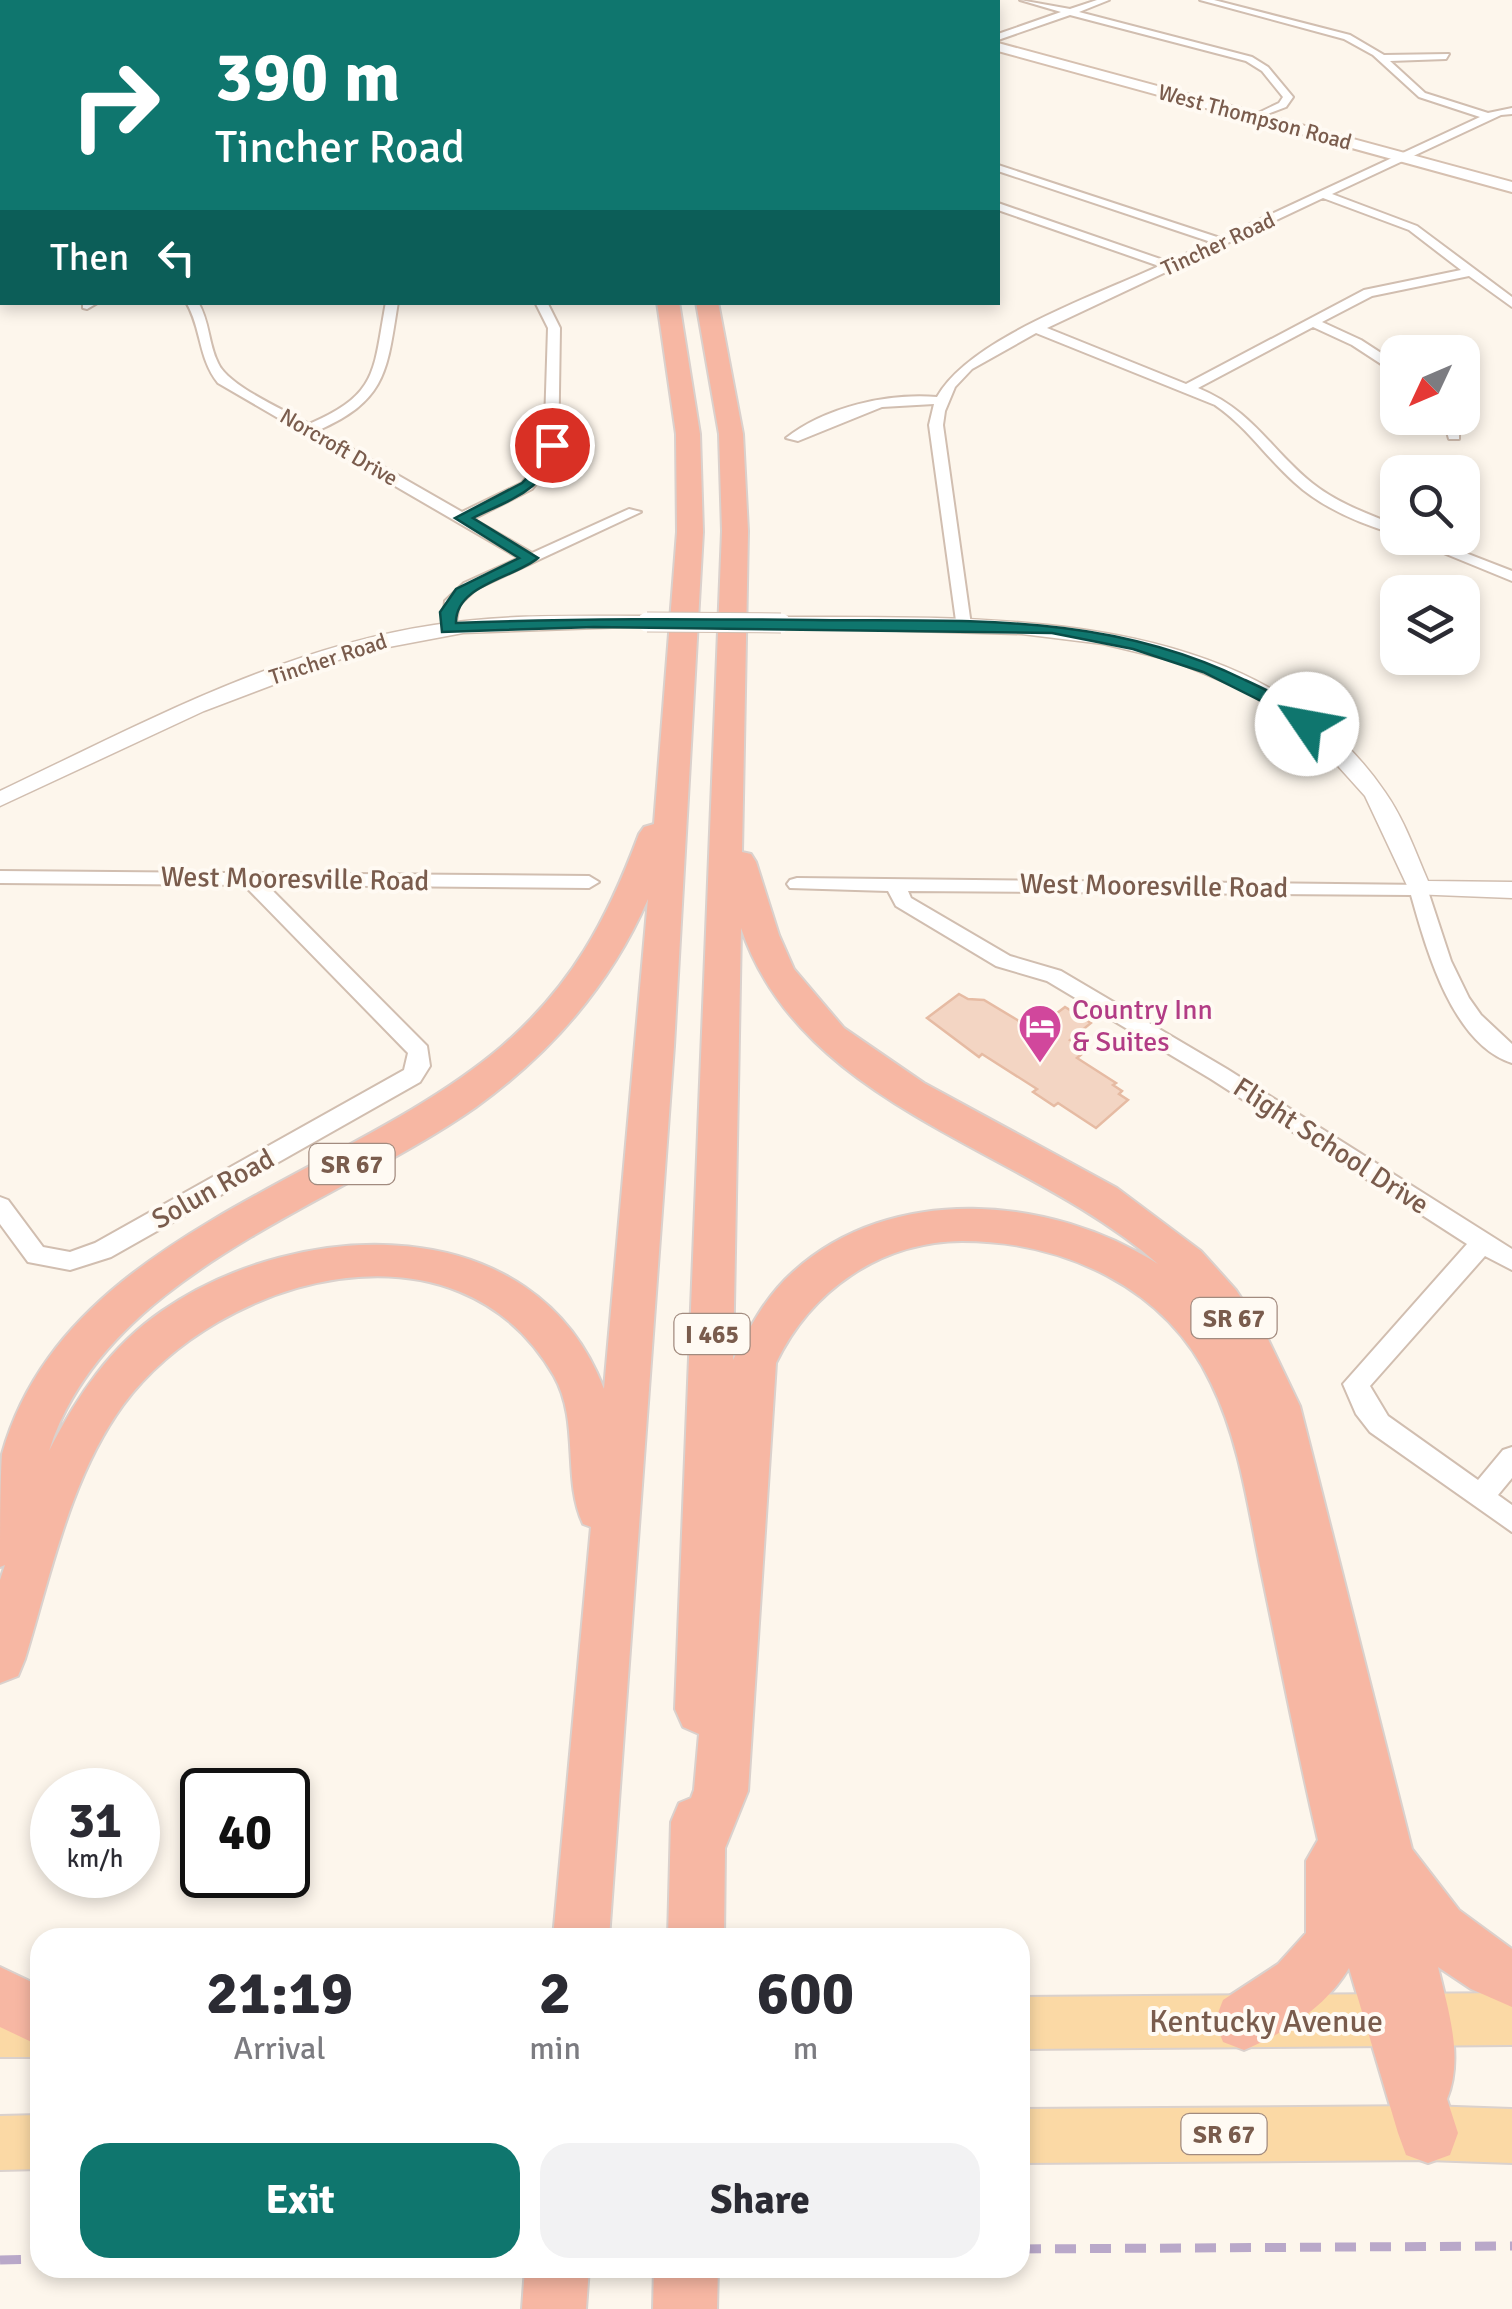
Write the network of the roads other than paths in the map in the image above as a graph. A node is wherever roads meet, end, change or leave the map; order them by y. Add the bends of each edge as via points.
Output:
1 (1024, 0) edge
2 (1105, 0) edge
3 (1204, 0) edge
4 (1070, 12) junction
5 (1000, 36) edge
6 (1000, 49) edge
7 (1446, 56) dead end
8 (1381, 58) junction
9 (1512, 110) edge
10 (1489, 117) junction
11 (1256, 118) junction
12 (1404, 158) junction
13 (1000, 169) edge
14 (1512, 187) edge
15 (1324, 195) junction
16 (1000, 207) edge
17 (1222, 242) junction
18 (1170, 266) junction
19 (1471, 272) junction
20 (1512, 303) edge
21 (194, 305) edge
22 (391, 305) edge
23 (543, 305) edge
24 (669, 305) edge
25 (707, 305) edge
26 (1311, 322) junction
27 (1036, 328) junction
28 (1380, 359) edge
29 (1190, 387) junction
30 (941, 401) junction
31 (309, 429) junction
32 (793, 438) dead end
33 (634, 512) dead end
34 (462, 518) junction
35 (1380, 522) edge
36 (1458, 555) edge
37 (530, 558) junction
38 (1512, 576) edge
39 (963, 624) junction
40 (448, 629) junction
41 (672, 793) junction
42 (0, 799) edge
43 (728, 820) junction
44 (0, 877) edge
45 (249, 879) junction
46 (589, 882) dead end
47 (796, 884) dead end
48 (895, 884) junction
49 (1419, 889) junction
50 (1512, 890) edge
51 (1512, 1055) edge
52 (0, 1206) edge
53 (1482, 1242) junction
54 (1512, 1261) edge
55 (1512, 1458) edge
56 (1480, 1497) junction
57 (1512, 1520) edge
58 (0, 1545) edge
59 (611, 1602) junction
60 (0, 1659) edge
61 (1332, 1787) junction
62 (697, 1849) junction
63 (1386, 1860) junction
64 (582, 1921) edge
65 (696, 1921) edge
66 (1512, 1978) edge
67 (0, 1996) edge
68 (30, 2012) edge
69 (1244, 2020) junction
70 (1512, 2020) edge
71 (1406, 2021) junction
72 (1030, 2023) edge
73 (0, 2031) edge
74 (30, 2031) edge
75 (1428, 2133) junction
76 (1030, 2136) edge
77 (1512, 2136) edge
78 (0, 2142) edge
79 (30, 2142) edge
80 (556, 2278) edge
81 (686, 2278) edge
82 (554, 2309) edge
83 (685, 2309) edge

1 - 4 street
2 - 4 street
3 - 8 street via 1333,32
4 - 5 street
4 - 11 street via 1256,62 1288,99
6 - 11 main road, West Thompson Road
7 - 8 street
8 - 10 street via 1422,95
9 - 10 street, Tincher Road
10 - 12 street, Tincher Road
11 - 12 main road, West Thompson Road
12 - 14 main road, West Thompson Road
12 - 15 street, Tincher Road
13 - 17 street
15 - 17 street, Tincher Road
15 - 19 street via 1404,223
16 - 18 street
17 - 18 street, Tincher Road
18 - 27 street, Tincher Road
19 - 20 street
19 - 26 street via 1368,293
21 - 31 street, Norcroft Drive via 212,369
22 - 31 street via 374,389 350,412
23 - 34 street via 554,324 551,456 527,486
24 - 41 highway, I 465 via 690,482
25 - 43 highway, I 465 via 724,383 734,481
26 - 28 street
26 - 29 street
27 - 29 street
27 - 30 street, Tincher Road via 974,361
29 - 35 street via 1244,419 1316,492
30 - 32 street via 882,400
30 - 39 street via 936,430
31 - 34 street, Norcroft Drive
33 - 37 street
34 - 37 street, Norcroft Drive
36 - 38 street
37 - 40 street via 461,592 448,612
39 - 40 street, Tincher Road, bridge via 526,623
39 - 49 street, Tincher Road via 1052,628 1136,644 1268,697 1356,769 1377,797
40 - 42 street, Tincher Road via 374,642 280,673
41 - 58 highway, SR 67 via 600,958 526,1044 433,1116 184,1259 91,1341 34,1427
41 - 59 highway, I 465
43 - 62 highway, I 465
43 - 63 highway, SR 67 via 771,960 830,1038 904,1091 1130,1216 1189,1265 1238,1324 1277,1406
44 - 45 street, West Mooresville Road
45 - 46 street, West Mooresville Road
45 - 52 street, Solun Road via 419,1051 418,1066 406,1081 103,1250 70,1261 36,1256
47 - 48 street, West Mooresville Road
48 - 49 street, West Mooresville Road
48 - 53 street, Flight School Drive via 903,902 1003,961 1054,976
49 - 50 street, West Mooresville Road
49 - 51 street via 1456,1000
53 - 54 street, Flight School Drive
53 - 56 street via 1356,1384 1379,1424
55 - 56 street
56 - 57 street
59 - 60 highway via 588,1410 562,1350 514,1300 466,1276 410,1262 352,1260 294,1269 216,1299 164,1334 118,1378 70,1456
59 - 64 highway, I 465
61 - 62 highway via 1256,1438 1230,1370 1204,1332 1144,1277 1108,1256 1028,1228 948,1225 873,1242 837,1260 781,1310 754,1363 721,1791
61 - 69 highway via 1332,1942 1292,1989
61 - 71 highway
62 - 65 highway, I 465
63 - 66 highway, SR 67 via 1434,1927 1471,1958
63 - 71 highway
67 - 68 highway
69 - 71 main road, Kentucky Avenue
69 - 72 main road, Kentucky Avenue
70 - 71 main road, Kentucky Avenue
71 - 75 highway
73 - 74 main road
75 - 76 main road, SR 67
75 - 77 main road, SR 67
78 - 79 main road
80 - 82 highway
81 - 83 highway

